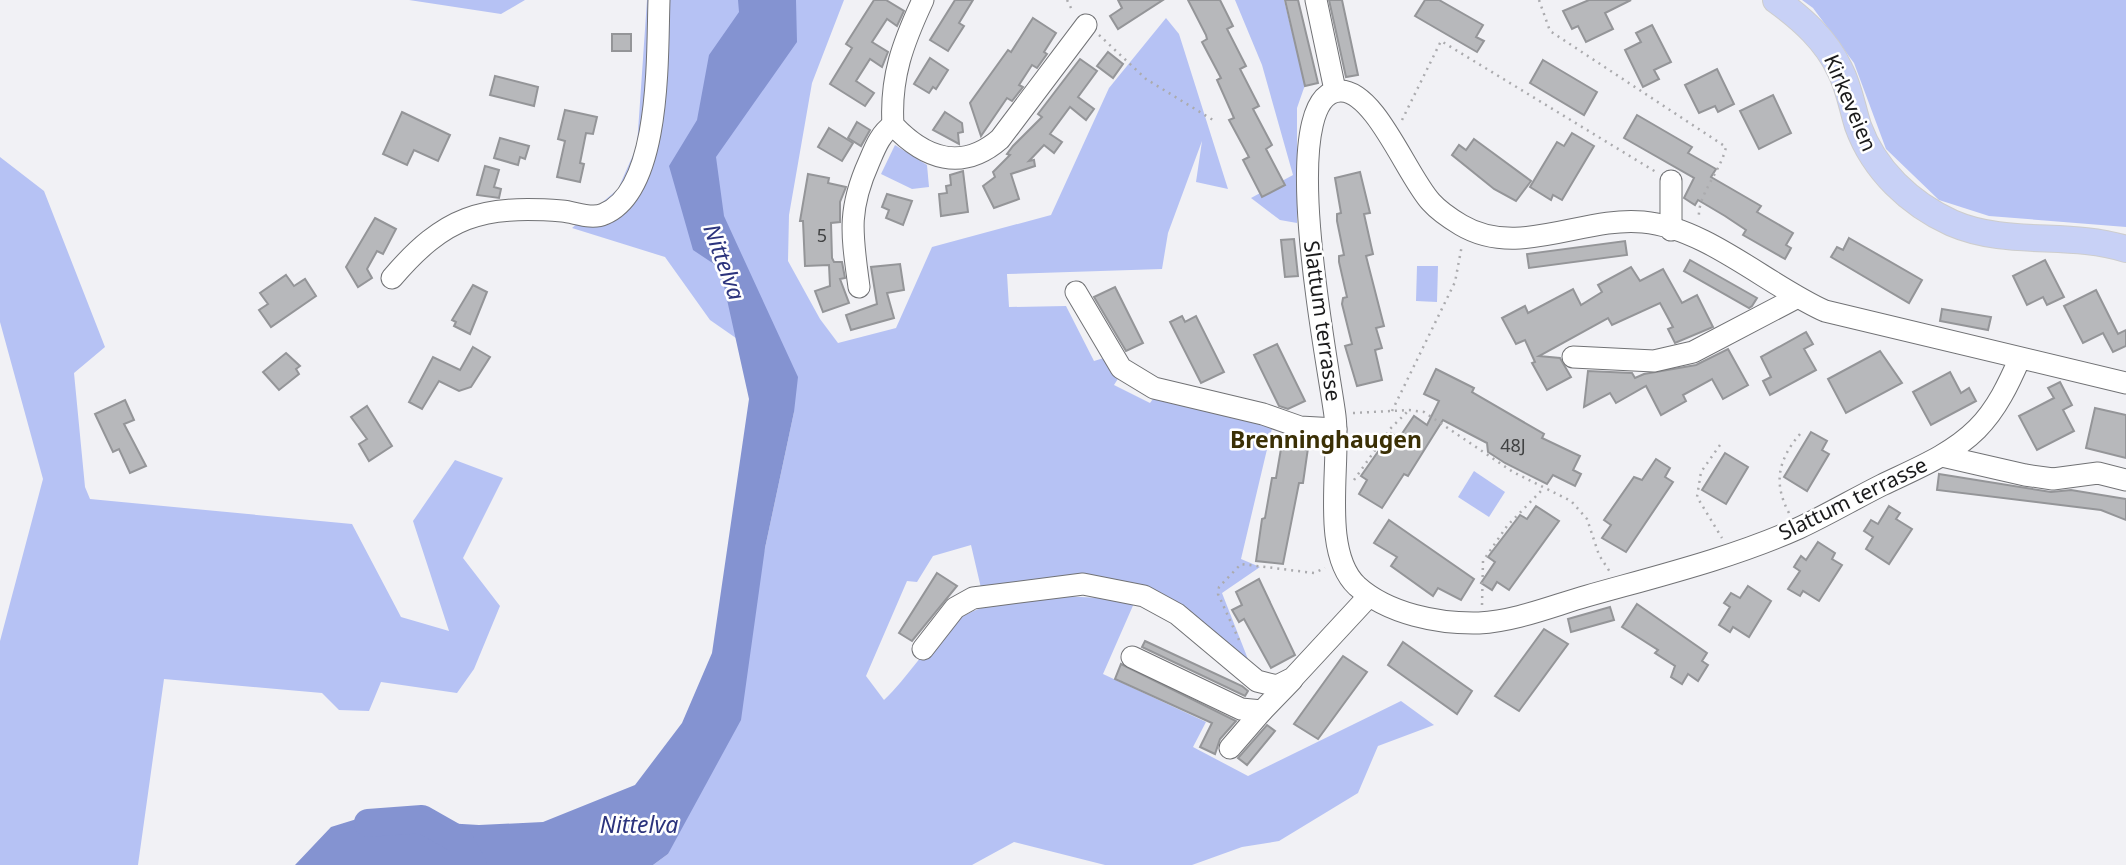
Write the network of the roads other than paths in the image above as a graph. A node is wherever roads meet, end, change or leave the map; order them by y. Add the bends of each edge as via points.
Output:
1 (659, 0) edge
2 (923, 0) edge
3 (1316, 0) edge
4 (1776, 0) edge
5 (1086, 25) road end
6 (1335, 90) junction
7 (893, 125) junction
8 (1671, 181) road end
9 (1671, 230) junction
10 (2126, 249) edge
11 (392, 278) dead end
12 (859, 287) dead end
13 (1076, 292) dead end
14 (1796, 298) junction
15 (1573, 356) dead end
16 (2020, 358) junction
17 (2126, 383) edge
18 (1335, 422) junction
19 (1942, 456) junction
20 (2126, 480) edge
21 (1369, 596) junction
22 (923, 649) dead end
23 (1132, 657) dead end
24 (1293, 678) junction
25 (1262, 711) junction
26 (1230, 748) dead end

1 - 11 street via 647,156 626,196 604,214 502,209 463,218 417,249
2 - 7 street via 896,70 891,91
3 - 6 street
4 - 10 main road, Kirkeveien via 1827,47 1841,71 1868,149 1915,201 1977,231 2085,239
5 - 7 street via 1000,139 985,152 969,159 927,153
6 - 9 street via 1361,98 1381,121 1405,167 1433,205 1466,228 1505,237 1538,237 1596,225 1643,222
6 - 18 street, Slattum terrasse via 1317,104 1310,124 1308,160 1317,309
7 - 12 street via 877,144 856,191 852,238
8 - 9 street
9 - 14 street via 1702,239
13 - 18 street via 1121,369 1154,388 1300,427
14 - 15 street via 1693,352 1654,361
14 - 16 street via 1866,323
16 - 17 street
16 - 19 street, Slattum terrasse via 1993,411 1976,431
18 - 21 street, Slattum terrasse via 1334,499 1340,560 1347,575
19 - 20 street via 2044,478 2098,473
19 - 21 street, Slattum terrasse via 1797,529 1500,620 1458,623 1412,614
21 - 24 street
22 - 24 street via 955,608 974,598 1083,584 1144,596 1177,614 1257,681 1277,686
23 - 25 street via 1241,709
24 - 25 street
25 - 26 street

